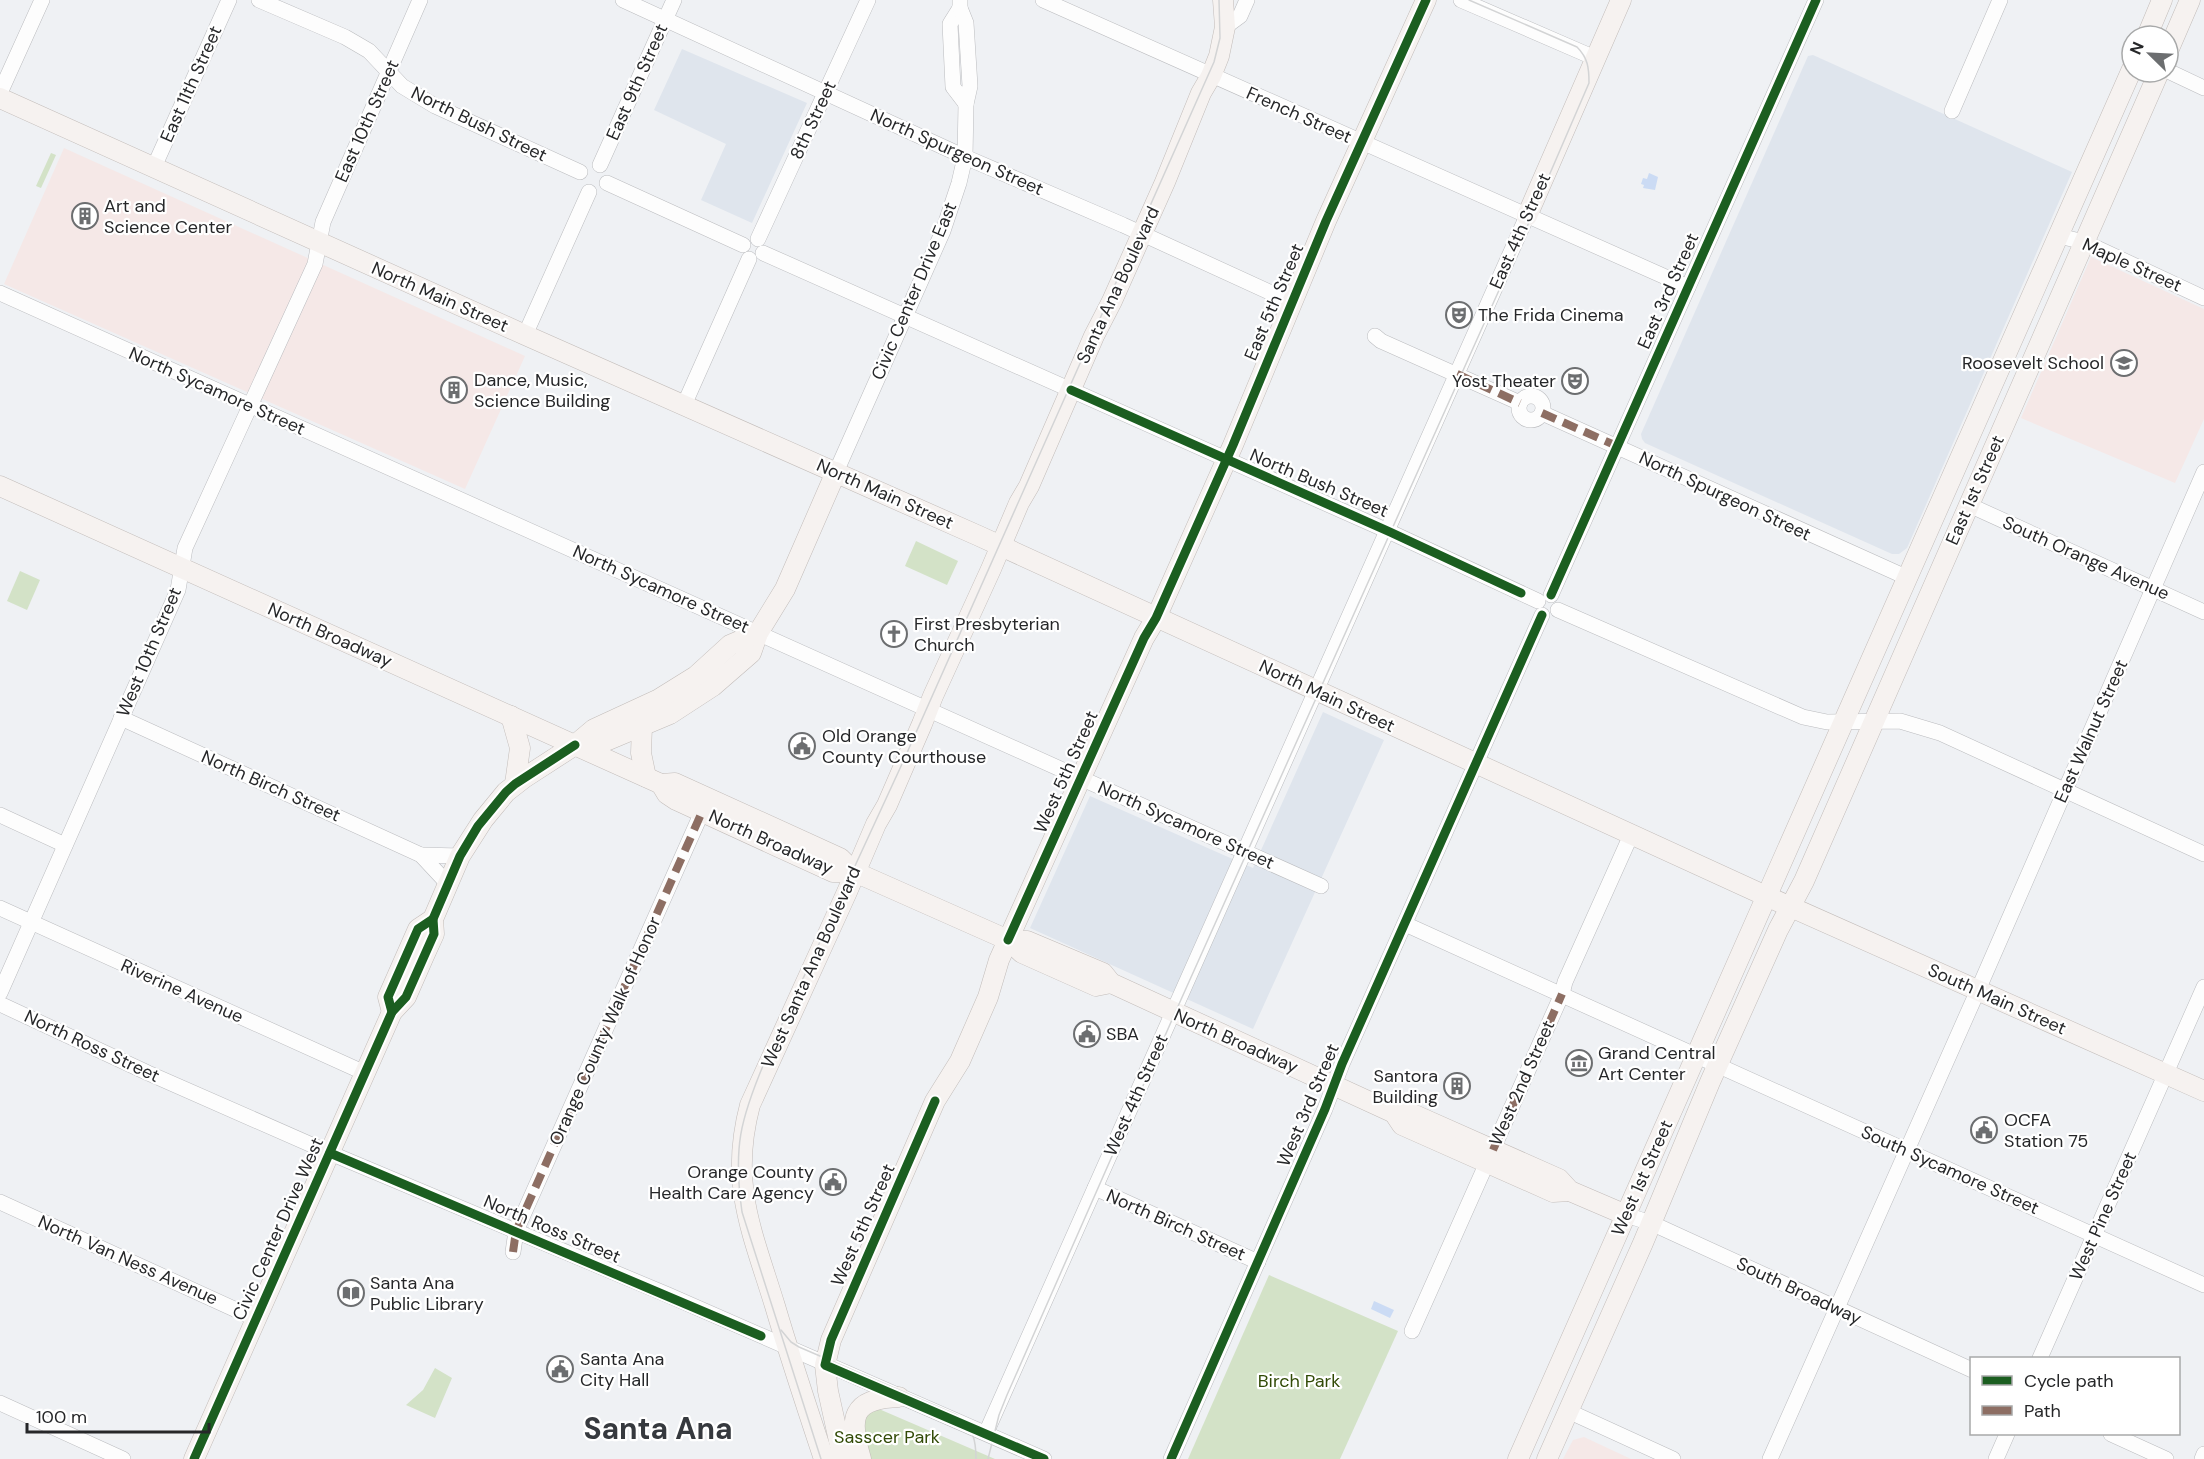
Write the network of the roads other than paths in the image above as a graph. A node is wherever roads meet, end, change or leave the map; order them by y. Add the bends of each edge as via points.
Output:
1 (42, 0) edge
2 (229, 0) edge
3 (259, 0) edge
4 (420, 0) edge
5 (623, 0) edge
6 (674, 0) edge
7 (868, 0) edge
8 (1043, 0) edge
9 (1223, 0) edge
10 (1247, 0) edge
11 (1426, 0) edge
12 (1461, 0) edge
13 (1621, 0) edge
14 (1816, 0) edge
15 (2000, 0) edge
16 (2162, 0) edge
17 (2190, 0) edge
18 (960, 4) edge
19 (666, 19) junction
20 (2152, 24) edge
21 (2180, 24) edge
22 (1225, 27) junction
23 (1595, 58) junction
24 (389, 70) junction
25 (1211, 76) junction
26 (2180, 77) edge
27 (2125, 84) edge
28 (2154, 84) edge
29 (2204, 88) edge
30 (0, 93) edge
31 (826, 93) junction
32 (0, 98) edge
33 (1952, 111) dead end
34 (1361, 143) junction
35 (964, 157) junction
36 (600, 165) junction
37 (154, 167) junction
38 (580, 172) junction
39 (607, 183) junction
40 (589, 192) junction
41 (1527, 216) junction
42 (1142, 234) junction
43 (2059, 236) junction
44 (2084, 242) junction
45 (318, 243) junction
46 (753, 249) junction
47 (1688, 287) junction
48 (0, 293) edge
49 (2204, 297) edge
50 (1291, 302) junction
51 (905, 316) junction
52 (525, 335) junction
53 (1375, 336) dead end
54 (1457, 374) junction
55 (1071, 390) junction
56 (684, 405) junction
57 (249, 406) junction
58 (1617, 447) junction
59 (1226, 460) junction
60 (836, 472) junction
61 (2204, 472) edge
62 (0, 486) edge
63 (1024, 494) joint
64 (1969, 505) junction
65 (1388, 530) junction
66 (1001, 546) junction
67 (182, 568) junction
68 (1908, 578) junction
69 (2154, 589) junction
70 (1544, 604) junction
71 (2204, 612) edge
72 (1156, 618) junction
73 (759, 633) junction
74 (1315, 691) junction
75 (928, 710) junction
76 (511, 716) junction
77 (121, 718) junction
78 (1874, 721) junction
79 (1845, 722) junction
80 (642, 726) junction
81 (575, 745) junction
82 (1476, 764) junction
83 (1080, 778) junction
84 (653, 781) junction
85 (515, 784) junction
86 (2065, 791) junction
87 (702, 812) junction
88 (0, 814) edge
89 (1630, 835) junction
90 (65, 844) junction
91 (1243, 851) junction
92 (2204, 854) edge
93 (421, 855) junction
94 (460, 856) junction
95 (855, 873) junction
96 (448, 884) junction
97 (1321, 886) dead end
98 (1766, 897) junction
99 (1790, 907) junction
100 (0, 908) edge
101 (31, 922) junction
102 (1404, 924) junction
103 (1008, 940) junction
104 (2204, 987) edge
105 (1978, 990) junction
106 (0, 993) edge
107 (1562, 994) junction
108 (0, 1004) edge
109 (1172, 1012) junction
110 (1696, 1055) junction
111 (1718, 1065) junction
112 (365, 1073) junction
113 (2166, 1074) junction
114 (1334, 1086) junction
115 (2204, 1091) edge
116 (1907, 1150) junction
117 (330, 1153) junction
118 (1490, 1156) junction
119 (1095, 1188) junction
120 (0, 1202) edge
121 (1626, 1215) junction
122 (1652, 1223) junction
123 (516, 1231) junction
124 (2095, 1235) junction
125 (513, 1252) dead end
126 (1258, 1262) junction
127 (2204, 1285) edge
128 (1837, 1308) junction
129 (256, 1318) junction
130 (1412, 1331) dead end
131 (787, 1347) junction
132 (2041, 1357) edge
133 (825, 1365) junction
134 (1970, 1370) edge
135 (899, 1397) junction
136 (0, 1403) edge
137 (1568, 1411) junction
138 (986, 1434) junction
139 (2007, 1435) edge
140 (2113, 1435) edge
141 (2204, 1454) edge
142 (123, 1459) edge
143 (194, 1459) edge
144 (824, 1459) edge
145 (843, 1459) edge
146 (861, 1459) edge
147 (1044, 1459) edge
148 (1171, 1459) edge
149 (1518, 1459) edge
150 (1547, 1459) edge
151 (1672, 1459) edge
152 (1770, 1459) edge
153 (1996, 1459) edge
154 (2166, 1459) edge
155 (2202, 1459) edge

1 - 30 street
2 - 37 street, East 11th Street
3 - 24 street, North Bush Street via 345,37 369,51
4 - 24 street, East 10th Street
5 - 19 street, North Spurgeon Street
6 - 19 street, East 9th Street
7 - 31 street, 8th Street
8 - 25 street, French Street
9 - 22 main road, Santa Ana Boulevard
10 - 22 street via 1240,16
11 - 34 main road, East 5th Street
12 - 23 street
13 - 23 main road, East 4th Street
14 - 47 street, East 3rd Street
15 - 33 street
16 - 20 main road
17 - 21 main road
18 - 35 street, Civic Center Drive East via 966,23 970,86
19 - 31 street, North Spurgeon Street
19 - 36 street, East 9th Street
22 - 25 main road, Santa Ana Boulevard
23 - 41 main road, East 4th Street
24 - 38 street, North Bush Street via 402,86 435,106
24 - 45 street, East 10th Street via 323,222
25 - 34 street, French Street
25 - 42 main road, Santa Ana Boulevard
26 - 29 street
27 - 43 main road, East 1st Street
28 - 44 main road, East 1st Street
31 - 35 street, North Spurgeon Street
31 - 46 street, 8th Street
32 - 37 main road, North Main Street
34 - 41 street, French Street
34 - 50 main road, East 5th Street
35 - 42 street, North Spurgeon Street
35 - 51 street, Civic Center Drive East via 946,222
36 - 38 street via 591,163
36 - 39 street via 608,175
37 - 45 main road, North Main Street
38 - 40 street via 581,186
39 - 40 street via 597,192
39 - 46 street, North Bush Street
40 - 52 street
41 - 47 street, French Street
41 - 54 street, East 4th Street
42 - 50 street, North Spurgeon Street
42 - 55 main road, Santa Ana Boulevard
43 - 44 street, Maple Street
43 - 68 main road, East 1st Street
44 - 49 street, Maple Street
44 - 64 main road, East 1st Street
45 - 52 main road, North Main Street
45 - 57 street, West 10th Street via 313,267
46 - 51 street, North Bush Street
46 - 56 street, 8th Street
47 - 58 street, East 3rd Street
48 - 57 street, North Sycamore Street
50 - 59 main road, East 5th Street
51 - 55 street, North Bush Street
51 - 60 street, Civic Center Drive East
52 - 56 main road, North Main Street
53 - 54 street, North Spurgeon Street
54 - 58 street, North Spurgeon Street via 1520,403 1535,396 1542,402 1542,413
54 - 65 street, East 4th Street
55 - 59 street, North Bush Street
55 - 63 main road, Santa Ana Boulevard
56 - 60 main road, North Main Street
57 - 67 street, West 10th Street via 185,548
57 - 73 street, North Sycamore Street
58 - 68 street, North Spurgeon Street
58 - 70 street, East 3rd Street
59 - 65 street, North Bush Street
59 - 72 main road, East 5th Street
60 - 66 main road, North Main Street
60 - 73 main road, Civic Center Drive West via 784,589
61 - 69 street, East Walnut Street
62 - 67 main road, North Broadway
63 - 66 main road, West Santa Ana Boulevard
64 - 69 street, South Orange Avenue
64 - 78 main road, East 1st Street
65 - 70 street, North Bush Street
65 - 74 street, East 4th Street
66 - 72 main road, North Main Street
66 - 75 main road, West Santa Ana Boulevard
67 - 76 main road, North Broadway
67 - 77 street, West 10th Street via 178,590
68 - 79 main road, East 1st Street
69 - 71 street, South Orange Avenue
69 - 86 street, East Walnut Street
70 - 79 street via 1549,616 1558,610 1803,717
70 - 82 street, East 3rd Street
72 - 74 main road, North Main Street
72 - 83 main road, West 5th Street
73 - 75 street, North Sycamore Street
73 - 80 main road, Civic Center Drive West via 751,653 713,686 670,714
73 - 81 main road, Civic Center Drive West via 730,645 696,676 659,699 594,729
74 - 82 main road, North Main Street
74 - 91 street, West 4th Street
75 - 83 street, North Sycamore Street
75 - 95 main road, West Santa Ana Boulevard
76 - 81 main road, North Broadway
76 - 85 main road via 520,748
77 - 90 street, West 10th Street
77 - 93 street, North Birch Street
78 - 79 street
78 - 86 street via 1900,721 1940,733
78 - 99 main road, East 1st Street
79 - 98 main road, East 1st Street
80 - 81 main road, Civic Center Drive West via 608,740
80 - 84 main road via 641,753
81 - 84 main road, North Broadway
81 - 85 main road, Civic Center Drive West
82 - 89 main road, North Main Street
82 - 102 street, West 3rd Street
83 - 91 street, North Sycamore Street
83 - 103 main road, West 5th Street
84 - 87 main road, North Broadway via 667,794
84 - 95 main road, North Broadway via 675,783 840,858
85 - 94 main road, Civic Center Drive West via 483,820
86 - 92 street
86 - 105 street, East Walnut Street
87 - 95 main road, North Broadway via 833,872
87 - 123 street, Orange County Walk of Honor
88 - 90 street
89 - 98 main road, North Main Street
89 - 107 street, West 2nd Street
90 - 101 street, West 10th Street
91 - 97 street, North Sycamore Street
91 - 109 street, West 4th Street
93 - 94 street, North Birch Street
93 - 96 street, North Birch Street
94 - 96 main road, Civic Center Drive West
95 - 103 main road, North Broadway
95 - 131 main road, West Santa Ana Boulevard via 763,1074 744,1128 744,1203
96 - 112 main road, Civic Center Drive West via 433,919 434,934 406,997 390,1004
98 - 99 main road, South Main Street
98 - 110 main road, West 1st Street
99 - 105 main road, South Main Street
99 - 111 main road, West 1st Street
100 - 101 street, Riverine Avenue
101 - 106 street, West 10th Street
101 - 112 street, Riverine Avenue
102 - 107 street
102 - 114 street, West 3rd Street
103 - 109 main road, North Broadway via 1027,942 1103,973 1111,983
103 - 133 main road, West 5th Street via 960,1061 935,1101 831,1340
104 - 113 street, West Pine Street
105 - 113 main road, South Main Street
105 - 116 street, East Walnut Street
107 - 110 street
107 - 118 street, West 2nd Street
108 - 117 street, North Ross Street
109 - 114 main road, North Broadway
109 - 119 street, West 4th Street
110 - 111 street, South Sycamore Street
110 - 121 main road, West 1st Street
111 - 116 street, South Sycamore Street
111 - 122 main road, West 1st Street
112 - 117 main road, Civic Center Drive West
113 - 115 main road, South Main Street
113 - 124 street, West Pine Street
114 - 118 main road, North Broadway via 1394,1113 1408,1112
114 - 126 street, West 3rd Street
116 - 124 street, South Sycamore Street
116 - 128 street, East Walnut Street
117 - 123 street, North Ross Street
117 - 129 main road, Civic Center Drive West
118 - 121 main road, North Broadway via 1559,1179 1570,1191
118 - 130 street, West 2nd Street
119 - 126 street, North Birch Street
119 - 138 street, West 4th Street
120 - 129 street, North Van Ness Avenue
121 - 122 street, South Broadway
121 - 149 main road, West 1st Street
122 - 128 street, South Broadway
122 - 137 main road, West 1st Street
123 - 125 street, Orange County Walk of Honor
123 - 131 street, North Ross Street
124 - 127 street, South Sycamore Street
124 - 132 street, West Pine Street
126 - 148 street, West 3rd Street
128 - 134 street, South Broadway
128 - 152 street, East Walnut Street
129 - 143 main road, Civic Center Drive West
131 - 133 street, North Ross Street
131 - 144 main road, West Santa Ana Boulevard
133 - 135 street, North Ross Street
133 - 145 main road via 832,1419
135 - 138 street, North Ross Street
135 - 146 main road via 878,1398 858,1412 853,1426
136 - 142 street
137 - 150 main road, West 1st Street
137 - 151 street
138 - 147 street, North Ross Street
139 - 153 street
140 - 154 street
141 - 155 street

